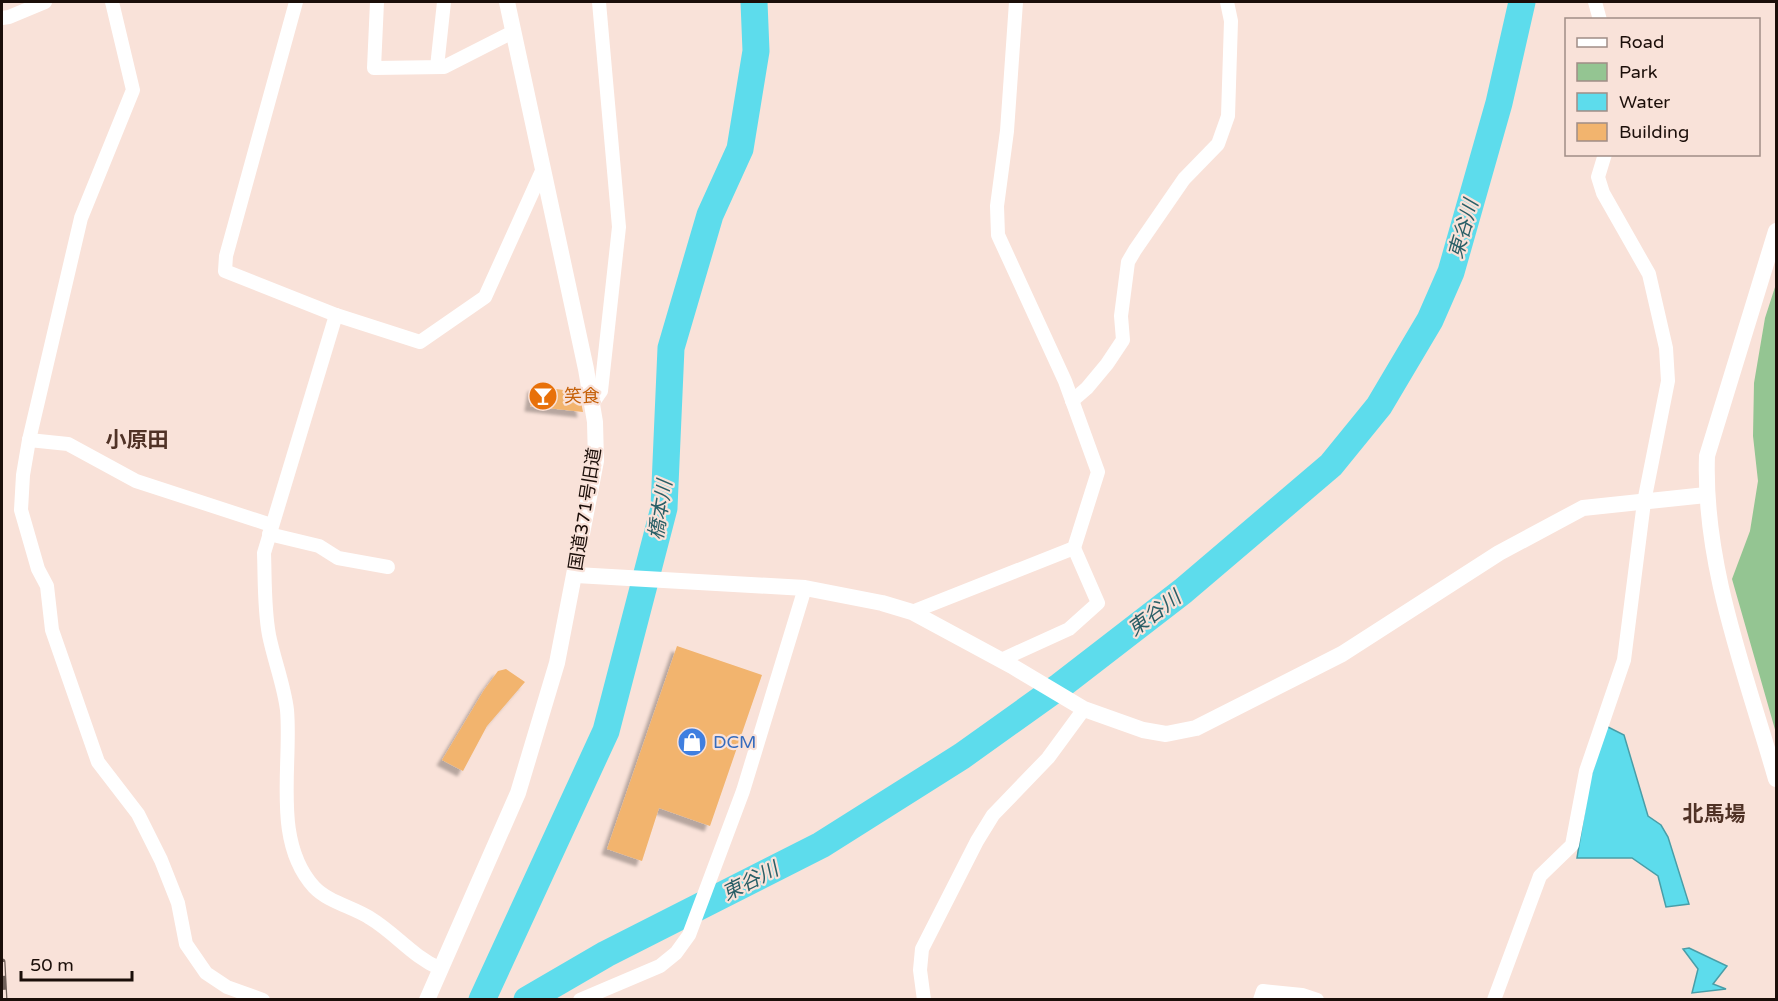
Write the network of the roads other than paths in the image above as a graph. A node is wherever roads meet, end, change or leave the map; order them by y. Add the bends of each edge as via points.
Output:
1 (45, 2) edge
2 (112, 2) edge
3 (296, 2) edge
4 (377, 2) edge
5 (444, 2) edge
6 (507, 2) edge
7 (599, 2) edge
8 (1016, 2) edge
9 (1227, 2) edge
10 (1595, 2) edge
11 (2, 18) edge
12 (1599, 18) edge
13 (513, 32) junction
14 (437, 67) junction
15 (1604, 156) edge
16 (542, 171) junction
17 (1776, 231) edge
18 (336, 315) junction
19 (1072, 401) junction
20 (592, 404) junction
21 (29, 440) junction
22 (1706, 495) junction
23 (1644, 502) junction
24 (270, 529) junction
25 (1074, 548) junction
26 (388, 567) dead end
27 (576, 575) junction
28 (805, 588) junction
29 (912, 612) junction
30 (1006, 663) junction
31 (1077, 705) junction
32 (1776, 779) edge
33 (439, 968) junction
34 (263, 999) edge
35 (427, 999) edge
36 (580, 999) edge
37 (924, 999) edge
38 (1260, 999) edge
39 (1317, 999) edge
40 (1494, 999) edge

1 - 11 street
2 - 21 street via 134,90 81,218
3 - 18 street via 225,271
4 - 14 street via 374,68
5 - 14 street
6 - 13 street, 国道371号旧道
7 - 20 street via 620,227 601,391
8 - 19 street via 1007,131 997,206 998,235
9 - 19 street via 1231,21 1228,117 1218,144 1184,180 1128,262 1120,316 1123,340 1087,388
10 - 12 street
13 - 14 street
13 - 16 street, 国道371号旧道
15 - 23 street via 1598,177 1602,193 1649,274 1666,348 1668,381
16 - 18 street via 486,297 420,342
16 - 20 street, 国道371号旧道
17 - 22 street via 1707,456
18 - 24 street
19 - 25 street via 1098,472
20 - 27 street, 国道371号旧道 via 596,461
21 - 24 street via 68,444 136,481
21 - 34 street via 21,510 47,586 51,630 98,762 142,823 178,903 186,944 206,974 227,987
22 - 23 street
22 - 32 street via 1717,570
23 - 31 street via 1583,508 1499,553 1342,654 1196,728 1166,734 1143,730
23 - 40 street via 1624,660 1586,771 1572,845 1540,876
24 - 26 street via 319,546 338,558
24 - 33 street via 264,553 264,591 269,634 287,710 287,799 298,863 315,888 368,916
25 - 29 street
25 - 30 street via 1098,603 1069,629
27 - 28 street
27 - 33 street, 国道371号旧道 via 547,702 518,793
28 - 29 street
28 - 36 street via 743,791 689,935 660,966
29 - 30 street
30 - 31 street
31 - 37 street via 1048,758 993,815 977,841 922,949
33 - 35 street, 国道371号旧道
38 - 39 street via 1263,991

